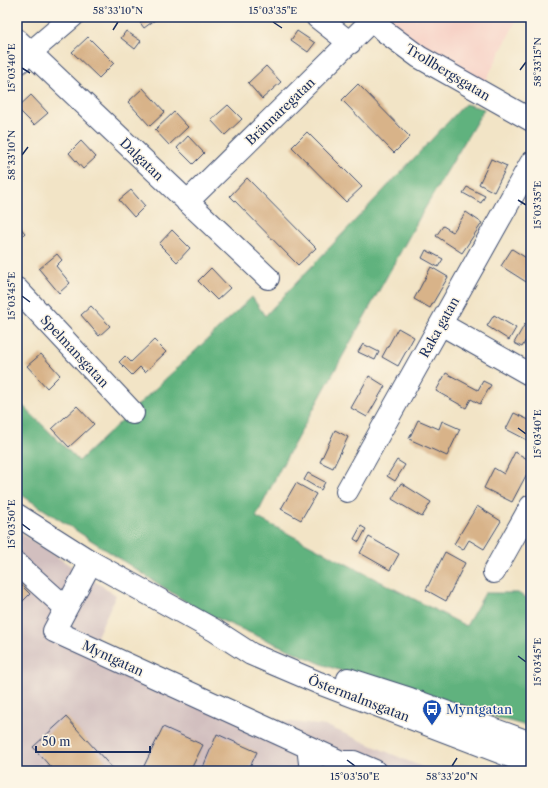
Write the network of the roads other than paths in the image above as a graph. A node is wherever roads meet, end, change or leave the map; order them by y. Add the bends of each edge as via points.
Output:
1 (72, 17) edge
2 (317, 17) edge
3 (371, 19) edge
4 (350, 43) junction
5 (21, 52) edge
6 (531, 120) edge
7 (531, 163) edge
8 (187, 202) junction
9 (268, 278) dead end
10 (17, 289) edge
11 (441, 324) junction
12 (531, 376) edge
13 (133, 414) dead end
14 (347, 491) dead end
15 (531, 506) edge
16 (17, 515) edge
17 (91, 562) junction
18 (17, 564) edge
19 (494, 572) dead end
20 (66, 608) junction
21 (214, 630) junction
22 (531, 743) edge
23 (308, 747) junction
24 (531, 764) edge
25 (311, 771) edge
26 (374, 771) edge

1 - 5 street
2 - 4 street
3 - 4 street, Brännaregatan
3 - 6 street, Trollbergsgatan via 419,57
4 - 8 street, Brännaregatan
5 - 8 street, Dalgatan
7 - 11 street, Raka gatan
8 - 9 street, Dalgatan
10 - 13 street, Spelmansgatan
11 - 12 street
11 - 14 street, Raka gatan
15 - 19 street
16 - 17 street, Östermalmsgatan
17 - 20 street, Myntgatan
17 - 21 street, Östermalmsgatan
18 - 20 street
20 - 23 street, Myntgatan via 54,630
21 - 22 street, Östermalmsgatan via 255,643 323,671
21 - 24 street, Östermalmsgatan via 251,654 275,665
23 - 25 street
23 - 26 street via 341,762 354,762

